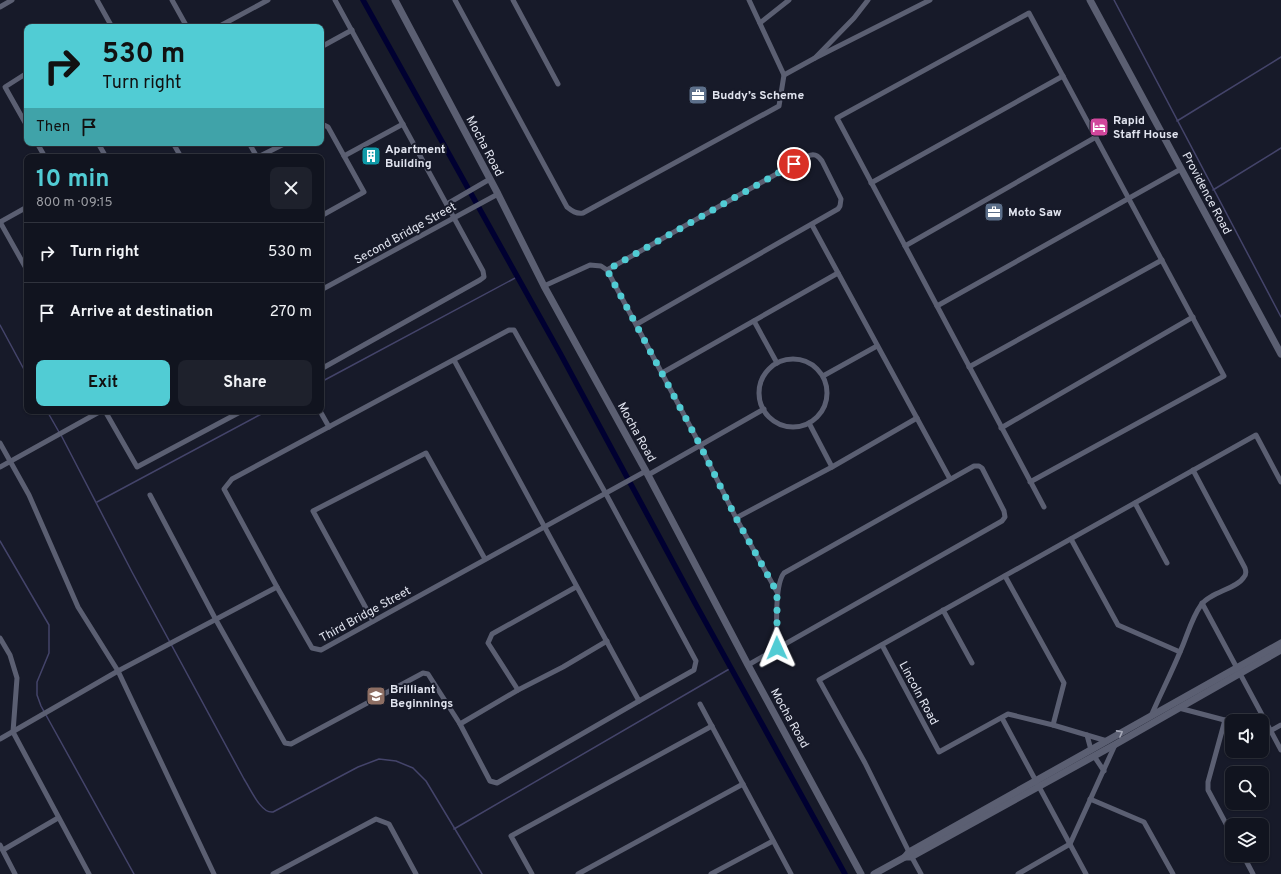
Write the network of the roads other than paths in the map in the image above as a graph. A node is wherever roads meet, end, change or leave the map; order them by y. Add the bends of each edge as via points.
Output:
1 (12, 0) edge
2 (97, 0) edge
3 (172, 0) edge
4 (268, 0) edge
5 (335, 0) edge
6 (395, 0) edge
7 (455, 0) edge
8 (513, 0) edge
9 (749, 0) edge
10 (789, 0) edge
11 (868, 0) edge
12 (930, 0) edge
13 (1090, 0) edge
14 (1095, 0) edge
15 (259, 2) edge
16 (0, 7) edge
17 (760, 23) junction
18 (109, 24) edge
19 (185, 24) edge
20 (223, 24) edge
21 (352, 30) junction
22 (324, 45) edge
23 (815, 58) junction
24 (24, 75) edge
25 (784, 75) junction
26 (1063, 76) junction
27 (558, 84) dead end
28 (24, 121) edge
29 (403, 124) junction
30 (324, 125) edge
31 (1096, 137) junction
32 (280, 146) edge
33 (263, 154) edge
34 (344, 156) junction
35 (1181, 169) junction
36 (490, 179) junction
37 (871, 183) junction
38 (498, 194) junction
39 (1129, 198) junction
40 (447, 204) junction
41 (24, 209) edge
42 (324, 214) edge
43 (454, 217) junction
44 (0, 222) edge
45 (812, 225) junction
46 (905, 246) junction
47 (1162, 260) junction
48 (24, 265) edge
49 (607, 270) junction
50 (838, 273) junction
51 (544, 286) junction
52 (324, 288) edge
53 (937, 306) junction
54 (1193, 317) junction
55 (754, 321) junction
56 (637, 324) junction
57 (1281, 344) edge
58 (878, 346) junction
59 (1281, 354) edge
60 (454, 360) junction
61 (777, 363) junction
62 (324, 367) edge
63 (969, 367) junction
64 (662, 373) junction
65 (823, 376) junction
66 (764, 409) junction
67 (94, 414) edge
68 (107, 414) edge
69 (236, 414) edge
70 (322, 414) edge
71 (917, 418) junction
72 (809, 423) junction
73 (329, 427) junction
74 (1001, 428) junction
75 (0, 443) edge
76 (700, 445) junction
77 (10, 461) junction
78 (0, 467) edge
79 (832, 467) junction
80 (1193, 470) junction
81 (647, 473) junction
82 (950, 479) junction
83 (1030, 482) junction
84 (1281, 482) edge
85 (606, 494) junction
86 (150, 495) dead end
87 (1135, 503) junction
88 (1044, 507) dead end
89 (736, 518) junction
90 (545, 527) junction
91 (1071, 539) junction
92 (485, 559) junction
93 (1167, 563) dead end
94 (1005, 576) junction
95 (277, 587) junction
96 (576, 587) junction
97 (777, 592) junction
98 (1202, 604) junction
99 (943, 610) junction
100 (216, 620) junction
101 (373, 621) junction
102 (0, 638) edge
103 (607, 641) junction
104 (1281, 643) edge
105 (882, 645) junction
106 (777, 648) junction
107 (1281, 650) edge
108 (1180, 652) junction
109 (972, 663) dead end
110 (748, 665) junction
111 (118, 671) junction
112 (1238, 671) junction
113 (518, 690) junction
114 (639, 701) junction
115 (700, 704) dead end
116 (1178, 707) junction
117 (1150, 716) junction
118 (1002, 718) junction
119 (1225, 720) joint
120 (460, 724) junction
121 (1053, 725) junction
122 (1281, 725) edge
123 (712, 726) junction
124 (1270, 731) junction
125 (13, 732) junction
126 (1087, 734) junction
127 (0, 739) edge
128 (1107, 741) junction
129 (1116, 744) junction
130 (1281, 750) edge
131 (1092, 753) junction
132 (1104, 771) junction
133 (1037, 783) junction
134 (743, 784) junction
135 (1090, 800) junction
136 (58, 818) junction
137 (1225, 822) edge
138 (773, 841) junction
139 (1070, 844) junction
140 (1, 848) edge
141 (908, 855) junction
142 (1247, 862) edge
143 (719, 872) edge
144 (15, 874) edge
145 (88, 874) edge
146 (214, 874) edge
147 (273, 874) edge
148 (416, 874) edge
149 (532, 874) edge
150 (578, 874) edge
151 (711, 874) edge
152 (791, 874) edge
153 (861, 874) edge
154 (874, 874) edge
155 (921, 874) edge
156 (1018, 874) edge
157 (1086, 874) edge
158 (1173, 874) edge
159 (1253, 874) edge

1 - 16 street
2 - 18 street
3 - 19 street
4 - 15 street
5 - 21 street
6 - 36 street, Mocha Road
7 - 25 street via 567,207 575,213 583,213 779,106
8 - 27 street
9 - 17 street
10 - 17 street
11 - 23 street
12 - 23 street
13 - 35 street, Providence Road
14 - 57 street, Providence Road
15 - 20 street
17 - 25 street
21 - 22 street
21 - 29 street
23 - 25 street
24 - 28 street via 5,87
26 - 31 street
26 - 37 street
26 - 37 street via 1029,13 844,114 837,118
29 - 34 street
29 - 40 street
30 - 34 street via 328,127
31 - 39 street
31 - 46 street
32 - 33 street
34 - 42 street via 364,192
35 - 39 street
35 - 59 street, Providence Road
36 - 38 street, Mocha Road
36 - 40 street
37 - 46 street
38 - 43 street, Second Bridge Street
38 - 51 street, Mocha Road
39 - 47 street
39 - 53 street
40 - 43 street
41 - 44 street
43 - 52 street, Second Bridge Street
43 - 62 street via 484,277
44 - 48 street
45 - 49 street via 838,210 841,199 819,156 812,154
45 - 50 street
45 - 56 street
46 - 53 street
47 - 54 street
47 - 63 street
49 - 51 street via 601,266 590,265
49 - 56 street
50 - 55 street
50 - 58 street
51 - 81 street, Mocha Road
53 - 63 street
54 - 74 street
54 - 83 street via 1224,376
55 - 61 street
55 - 64 street
56 - 64 street
58 - 65 street
58 - 71 street
60 - 73 street
60 - 85 street via 509,330 514,330
60 - 90 street
61 - 65 street via 792,359 802,360 812,365
61 - 66 street via 765,374 761,384 760,399
63 - 74 street
64 - 76 street
65 - 72 street via 826,403 818,416
66 - 72 street via 770,418 784,425 799,426
66 - 76 street, Third Bridge Street
67 - 77 street
68 - 69 street via 137,467
70 - 73 street
71 - 79 street
71 - 82 street
72 - 79 street
73 - 95 street, Third Bridge Street via 232,479 224,489
74 - 83 street
75 - 77 street
76 - 81 street, Third Bridge Street
76 - 89 street
77 - 78 street
77 - 111 street via 78,607
79 - 89 street
80 - 84 street via 1256,435
80 - 87 street
80 - 98 street via 1246,574 1244,578
81 - 85 street, Third Bridge Street
81 - 110 street, Mocha Road
82 - 97 street via 788,570 781,576
82 - 106 street via 974,466 982,468 1006,514 1004,519
83 - 88 street
85 - 90 street, Third Bridge Street
85 - 114 street via 696,661 694,670
86 - 100 street
87 - 91 street
87 - 93 street
89 - 97 street
90 - 92 street, Third Bridge Street
90 - 96 street
91 - 94 street
91 - 108 street via 1118,625
92 - 101 street, Third Bridge Street
92 - 101 street via 426,453 313,511
94 - 99 street
94 - 121 street via 1064,683
95 - 100 street
95 - 101 street, Third Bridge Street via 312,648 321,650
96 - 103 street
96 - 113 street via 492,634 488,642
97 - 106 street
98 - 108 street
98 - 112 street
99 - 105 street
99 - 109 street
100 - 111 street
100 - 120 street via 285,743 291,744 423,673 428,674
102 - 125 street via 10,655 17,678
103 - 113 street via 564,667
103 - 114 street
104 - 112 street
105 - 118 street, Lincoln Road via 939,752
105 - 141 street via 819,680 865,763
106 - 110 street
107 - 112 street
108 - 117 street
110 - 153 street, Mocha Road
111 - 125 street
111 - 146 street
112 - 116 street
112 - 117 street
112 - 124 street
113 - 120 street
114 - 120 street via 497,783 490,781
115 - 123 street
116 - 119 street
116 - 129 street
128 -> 117 street
118 - 121 street via 1008,714
118 - 133 street
119 - 137 street via 1208,790
121 - 126 street
122 - 124 street
123 - 134 street
123 - 149 street via 511,836
124 - 130 street
125 - 127 street
125 - 136 street
126 - 128 street
126 - 131 street
128 - 131 street
129 - 131 street
129 - 132 street
131 - 132 street
131 - 133 street
132 - 135 street
133 - 139 street
133 - 141 street
134 - 138 street
134 - 150 street
135 - 139 street
135 - 158 street via 1144,822
136 - 140 street
136 - 145 street
138 - 143 street
138 - 152 street
139 - 156 street
139 - 157 street
140 - 144 street
141 - 154 street
141 - 155 street
142 - 159 street
143 - 151 street
147 - 148 street via 376,819 388,824

